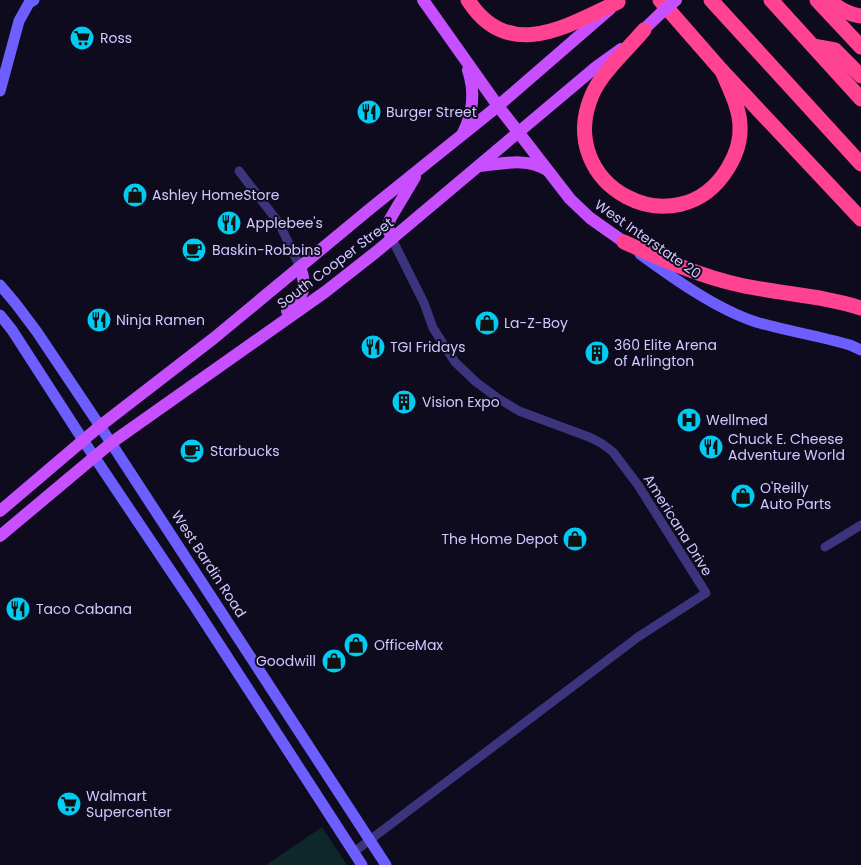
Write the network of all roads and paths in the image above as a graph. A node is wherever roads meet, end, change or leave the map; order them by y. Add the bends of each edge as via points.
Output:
1 (34, 0) edge
2 (422, 0) edge
3 (468, 0) edge
4 (676, 0) edge
5 (710, 0) edge
6 (771, 0) edge
7 (817, 0) edge
8 (827, 0) edge
9 (619, 1) edge
10 (661, 6) edge
11 (861, 16) edge
12 (644, 30) junction
13 (814, 46) junction
14 (861, 47) edge
15 (463, 59) junction
16 (4, 65) edge
17 (722, 71) junction
18 (861, 76) edge
19 (0, 91) edge
20 (861, 99) edge
21 (498, 106) junction
22 (519, 132) junction
23 (461, 136) junction
24 (861, 164) edge
25 (479, 166) junction
26 (419, 170) junction
27 (239, 171) dead end
28 (550, 172) junction
29 (861, 219) edge
30 (392, 239) junction
31 (624, 242) junction
32 (300, 267) junction
33 (0, 284) edge
34 (861, 308) edge
35 (0, 315) edge
36 (254, 342) junction
37 (861, 350) edge
38 (100, 426) junction
39 (83, 440) junction
40 (111, 443) junction
41 (94, 456) junction
42 (0, 511) edge
43 (861, 525) edge
44 (0, 536) edge
45 (825, 547) dead end
46 (245, 648) junction
47 (229, 660) junction
48 (370, 840) junction
49 (354, 852) junction
50 (362, 865) edge
51 (386, 865) edge

1 - 16 main road via 18,21
2 - 15 main road, West Interstate 20
3 - 9 highway via 479,15 494,26 526,36 572,24
4 - 10 main road, South Cooper Street, bridge
5 - 24 highway
6 - 13 highway
7 - 14 highway
8 - 11 highway
9 - 21 main road, South Cooper Street
10 - 12 main road, South Cooper Street
10 - 17 highway
12 - 17 highway via 597,85 584,124 590,159 604,180 624,196 657,206 674,205 704,194 722,177 733,160 740,124 737,106
12 - 22 main road, South Cooper Street
13 - 18 highway via 835,50
13 - 20 highway
15 - 21 main road, West Interstate 20
15 - 23 main road via 472,81 472,102
16 - 19 main road
17 - 29 highway
21 - 22 main road, West Interstate 20
21 - 23 main road, South Cooper Street
22 - 25 main road, South Cooper Street
22 - 28 main road, West Interstate 20
23 - 26 main road, South Cooper Street
25 - 28 main road via 522,162
25 - 30 main road, South Cooper Street
26 - 30 main road via 390,219 388,229
26 - 32 main road, South Cooper Street
27 - 32 street via 279,223
28 - 31 main road, West Interstate 20 via 570,199 590,218
30 - 36 main road, South Cooper Street
30 - 48 street, Americana Drive via 433,328 455,362 499,400 519,411 589,437 613,452 706,593 638,637
31 - 34 highway via 740,286 829,299
31 - 37 main road, West Interstate 20 via 675,280 728,310 755,321
32 - 36 main road via 305,288 299,301
32 - 38 main road, South Cooper Street
33 - 38 main road, West Bardin Road
35 - 39 main road
36 - 40 main road, South Cooper Street
38 - 39 main road, South Cooper Street
38 - 40 main road, West Bardin Road
39 - 41 main road
39 - 42 main road, South Cooper Street
40 - 41 main road, South Cooper Street
40 - 46 main road, West Bardin Road
41 - 44 main road, South Cooper Street
41 - 47 main road
43 - 45 street
46 - 47 main road
46 - 48 main road, West Bardin Road
47 - 49 main road
48 - 49 street, Americana Drive
48 - 51 main road, West Bardin Road
49 - 50 main road

